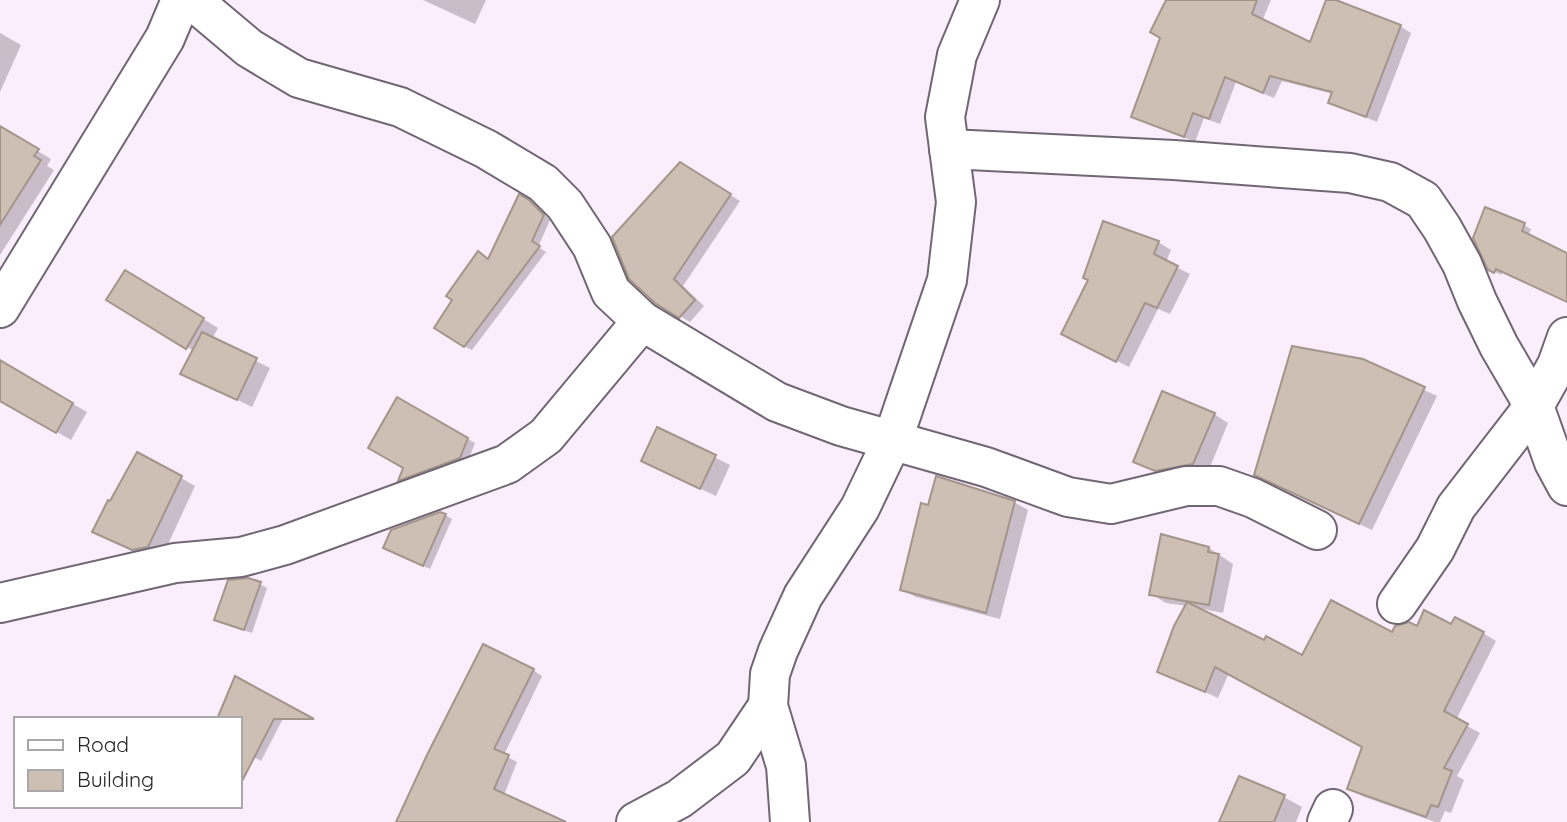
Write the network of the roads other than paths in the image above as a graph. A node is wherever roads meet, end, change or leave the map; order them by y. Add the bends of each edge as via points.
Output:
1 (181, 0) edge
2 (192, 0) edge
3 (980, 0) edge
4 (949, 149) junction
5 (0, 308) edge
6 (642, 321) junction
7 (1567, 337) edge
8 (1534, 405) junction
9 (893, 439) junction
10 (1567, 485) edge
11 (1317, 530) dead end
12 (0, 603) edge
13 (1396, 604) dead end
14 (768, 706) junction
15 (636, 822) edge
16 (790, 822) edge

1 - 5 street via 165,38
2 - 6 street via 249,48 299,78 400,107 543,183 565,205 592,246 611,292
3 - 4 street via 957,55 945,117
4 - 8 street via 1350,173 1390,182 1423,201 1442,228 1499,346
4 - 9 street via 956,202 947,280
6 - 9 street via 777,402
6 - 12 street via 546,436 507,464 285,545 241,557 175,563
7 - 8 street
8 - 10 street
8 - 13 street via 1456,507 1435,549
9 - 11 street via 1068,497 1111,504 1186,486 1219,486
9 - 14 street via 860,508 798,607 770,674
14 - 15 street via 733,758 679,799
14 - 16 street via 786,765

